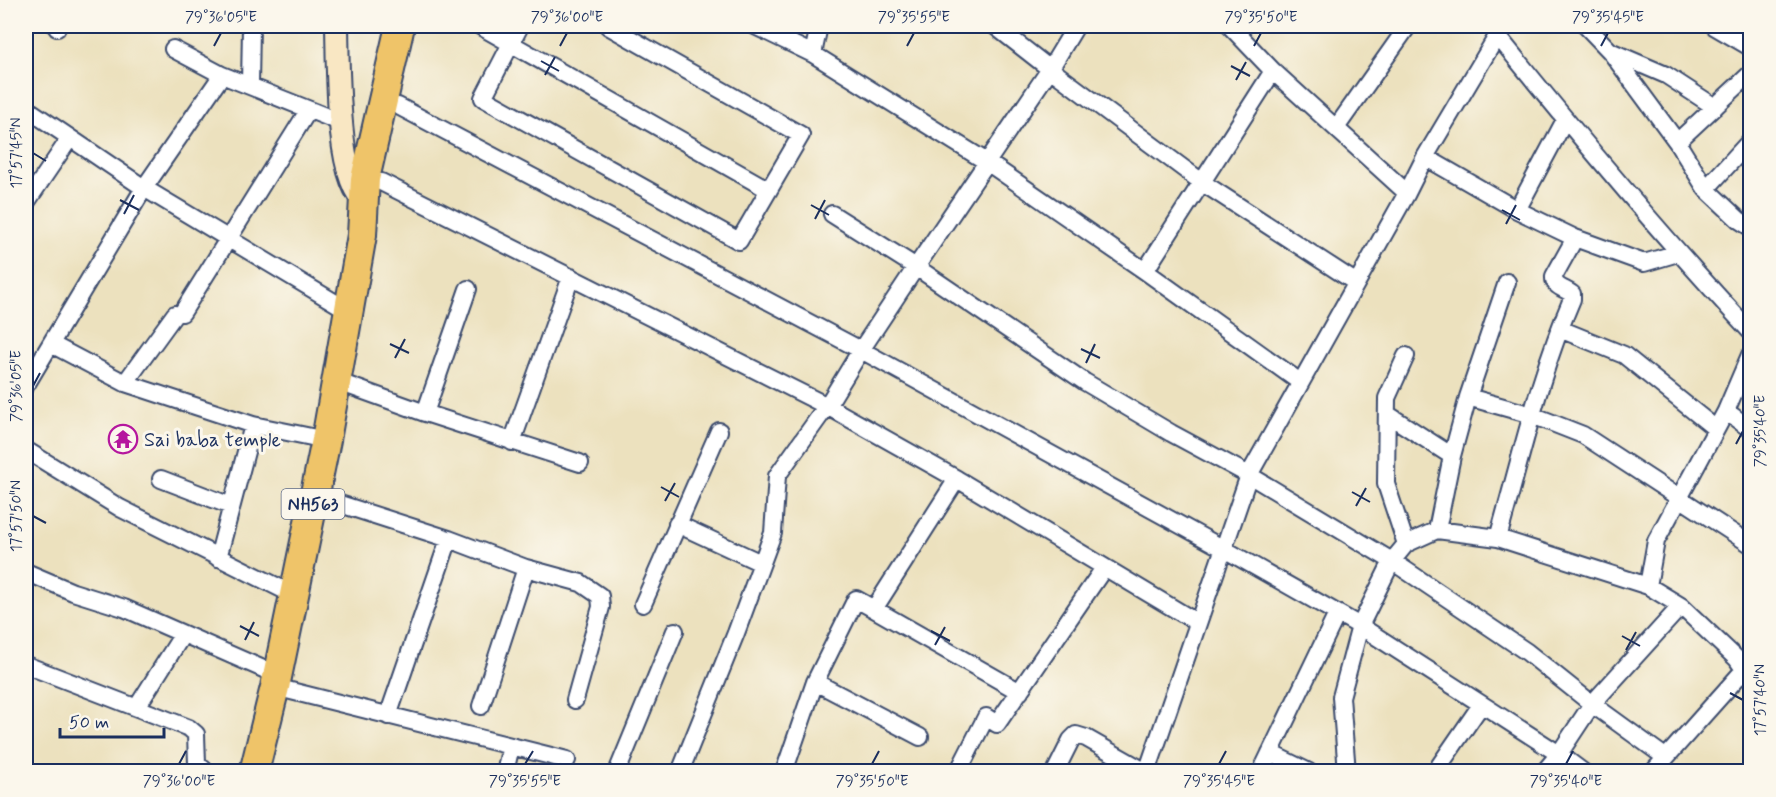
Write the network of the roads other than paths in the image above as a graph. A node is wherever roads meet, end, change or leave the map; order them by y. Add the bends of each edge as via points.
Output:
1 (251, 26) edge
2 (337, 26) edge
3 (400, 26) edge
4 (417, 26) edge
5 (480, 26) edge
6 (520, 26) edge
7 (608, 26) edge
8 (755, 26) edge
9 (819, 26) edge
10 (995, 26) edge
11 (1076, 26) edge
12 (1230, 26) edge
13 (1408, 26) edge
14 (1586, 26) edge
15 (1714, 26) edge
16 (1501, 28) edge
17 (511, 43) junction
18 (1750, 47) edge
19 (172, 49) dead end
20 (1610, 51) junction
21 (813, 54) junction
22 (1050, 69) junction
23 (1273, 71) junction
24 (1750, 74) edge
25 (222, 75) junction
26 (250, 85) junction
27 (398, 106) junction
28 (1715, 107) junction
29 (26, 108) edge
30 (308, 111) junction
31 (1566, 120) junction
32 (340, 122) junction
33 (1336, 128) junction
34 (70, 138) junction
35 (1750, 141) edge
36 (1677, 142) junction
37 (1425, 157) junction
38 (987, 162) junction
39 (1203, 183) junction
40 (144, 188) junction
41 (1706, 189) junction
42 (769, 190) junction
43 (1407, 193) junction
44 (373, 195) junction
45 (26, 202) edge
46 (1517, 210) junction
47 (832, 214) dead end
48 (1750, 226) edge
49 (1575, 238) junction
50 (229, 239) junction
51 (1678, 253) junction
52 (916, 267) junction
53 (1145, 271) junction
54 (571, 277) junction
55 (1355, 282) junction
56 (1507, 282) dead end
57 (468, 289) dead end
58 (349, 311) junction
59 (1560, 329) junction
60 (1750, 331) edge
61 (51, 344) junction
62 (861, 350) junction
63 (1750, 355) edge
64 (1406, 356) dead end
65 (28, 375) edge
66 (336, 381) junction
67 (1300, 382) junction
68 (125, 383) junction
69 (1468, 397) junction
70 (827, 406) junction
71 (1726, 411) junction
72 (425, 413) junction
73 (1387, 414) junction
74 (1533, 416) junction
75 (253, 425) junction
76 (1716, 429) junction
77 (1750, 429) edge
78 (719, 431) dead end
79 (326, 440) junction
80 (512, 442) junction
81 (26, 450) edge
82 (1452, 456) junction
83 (580, 463) dead end
84 (1249, 475) junction
85 (161, 479) dead end
86 (957, 479) junction
87 (315, 496) junction
88 (1679, 496) junction
89 (231, 506) junction
90 (677, 524) junction
91 (1437, 530) junction
92 (449, 538) junction
93 (1498, 538) junction
94 (1406, 544) junction
95 (1750, 544) edge
96 (1224, 549) junction
97 (218, 558) junction
98 (1392, 561) junction
99 (761, 563) junction
100 (526, 568) junction
101 (1104, 568) junction
102 (26, 572) edge
103 (1648, 586) junction
104 (294, 595) junction
105 (643, 604) dead end
106 (1682, 606) junction
107 (874, 609) junction
108 (1337, 614) junction
109 (1198, 623) junction
110 (1360, 626) junction
111 (675, 631) dead end
112 (183, 633) junction
113 (26, 665) edge
114 (1748, 674) edge
115 (276, 681) junction
116 (815, 682) junction
117 (1020, 692) junction
118 (574, 700) dead end
119 (1592, 704) junction
120 (1481, 705) junction
121 (481, 706) dead end
122 (137, 707) junction
123 (388, 716) junction
124 (920, 737) dead end
125 (511, 746) junction
126 (1270, 753) junction
127 (1559, 754) junction
128 (1665, 757) junction
129 (567, 760) dead end
130 (207, 771) edge
131 (254, 771) edge
132 (505, 771) edge
133 (617, 771) edge
134 (680, 771) edge
135 (784, 771) edge
136 (958, 771) edge
137 (1055, 771) edge
138 (1146, 771) edge
139 (1261, 771) edge
140 (1309, 771) edge
141 (1347, 771) edge
142 (1435, 771) edge
143 (1544, 771) edge
144 (1583, 771) edge
145 (1653, 771) edge

1 - 26 street
2 - 32 street
3 - 44 highway, NH563 via 365,179
4 - 27 highway, NH563
5 - 17 street
6 - 17 street
7 - 42 street via 801,135
8 - 21 street
9 - 21 street
10 - 22 street
11 - 22 street
12 - 23 street
13 - 33 street
14 - 20 street
15 - 18 street
16 - 31 street
16 - 37 street
17 - 42 street
17 - 42 street via 483,98 739,242
19 - 25 street
20 - 28 street via 1666,75
20 - 36 street
21 - 38 street
22 - 38 street
22 - 39 street
23 - 33 street
23 - 39 street
24 - 28 street
25 - 26 street
25 - 40 street
26 - 30 street
27 - 44 highway, NH563
27 - 62 street
28 - 36 street
29 - 34 street
30 - 32 street
30 - 50 street
31 - 46 street
31 - 51 street
32 - 44 street via 353,186
33 - 43 street
34 - 40 street
34 - 45 street
35 - 41 street
36 - 41 street
37 - 43 street
37 - 46 street
38 - 52 street
38 - 53 street
39 - 53 street
39 - 55 street
40 - 50 street
40 - 61 street
41 - 48 street
43 - 55 street
44 - 54 street
44 - 58 highway, NH563
46 - 49 street
47 - 52 street
49 - 51 street via 1644,263
49 - 59 street via 1554,276 1556,285 1572,294
50 - 58 street
50 - 68 street
51 - 60 street
52 - 62 street
52 - 84 street via 1085,382
53 - 67 street
54 - 70 street
54 - 80 street
55 - 67 street
56 - 69 street
57 - 72 street
58 - 66 highway, NH563
59 - 74 street
59 - 76 street via 1624,355
61 - 65 street
61 - 68 street
62 - 70 street
62 - 96 street
63 - 71 street
64 - 73 street via 1387,398
66 - 72 street
66 - 79 highway, NH563
67 - 84 street
68 - 75 street
69 - 74 street
69 - 82 street
70 - 86 street
70 - 99 street via 777,476 773,533
71 - 76 street
71 - 77 street
72 - 80 street
73 - 82 street
73 - 94 street via 1386,484
74 - 88 street via 1583,435
74 - 93 street
75 - 79 street
75 - 89 street
76 - 88 street
78 - 90 street
79 - 87 highway, NH563
80 - 83 street
81 - 97 street via 120,508
82 - 91 street
84 - 96 street
84 - 98 street
85 - 89 street
86 - 101 street
86 - 107 street
87 - 92 street
87 - 104 highway, NH563
88 - 95 street
88 - 103 street via 1656,541
89 - 97 street
90 - 99 street
90 - 105 street
91 - 93 street
91 - 94 street
92 - 100 street
92 - 123 street
93 - 103 street
94 - 98 street
96 - 108 street
96 - 109 street
97 - 104 street
98 - 110 street
98 - 119 street via 1527,652
99 - 134 street
100 - 118 street via 581,583 600,596 601,607
100 - 121 street
101 - 109 street
101 - 117 street
102 - 112 street
103 - 106 street
104 - 115 highway, NH563
106 - 114 street
106 - 119 street
107 - 116 street via 856,599
107 - 117 street
108 - 110 street
108 - 126 street
109 - 138 street
110 - 120 street
110 - 141 street via 1341,697
111 - 133 street
112 - 115 street
112 - 122 street
113 - 122 street
114 - 128 street
115 - 123 street
115 - 131 highway, NH563
116 - 124 street
116 - 135 street
117 - 136 street via 998,724 986,717
119 - 127 street
119 - 128 street
120 - 127 street
120 - 142 street
122 - 130 street via 196,734 197,764
123 - 125 street
125 - 129 street
125 - 132 street
126 - 139 street
126 - 140 street
127 - 143 street
127 - 144 street
128 - 145 street
137 - 138 street via 1076,735

